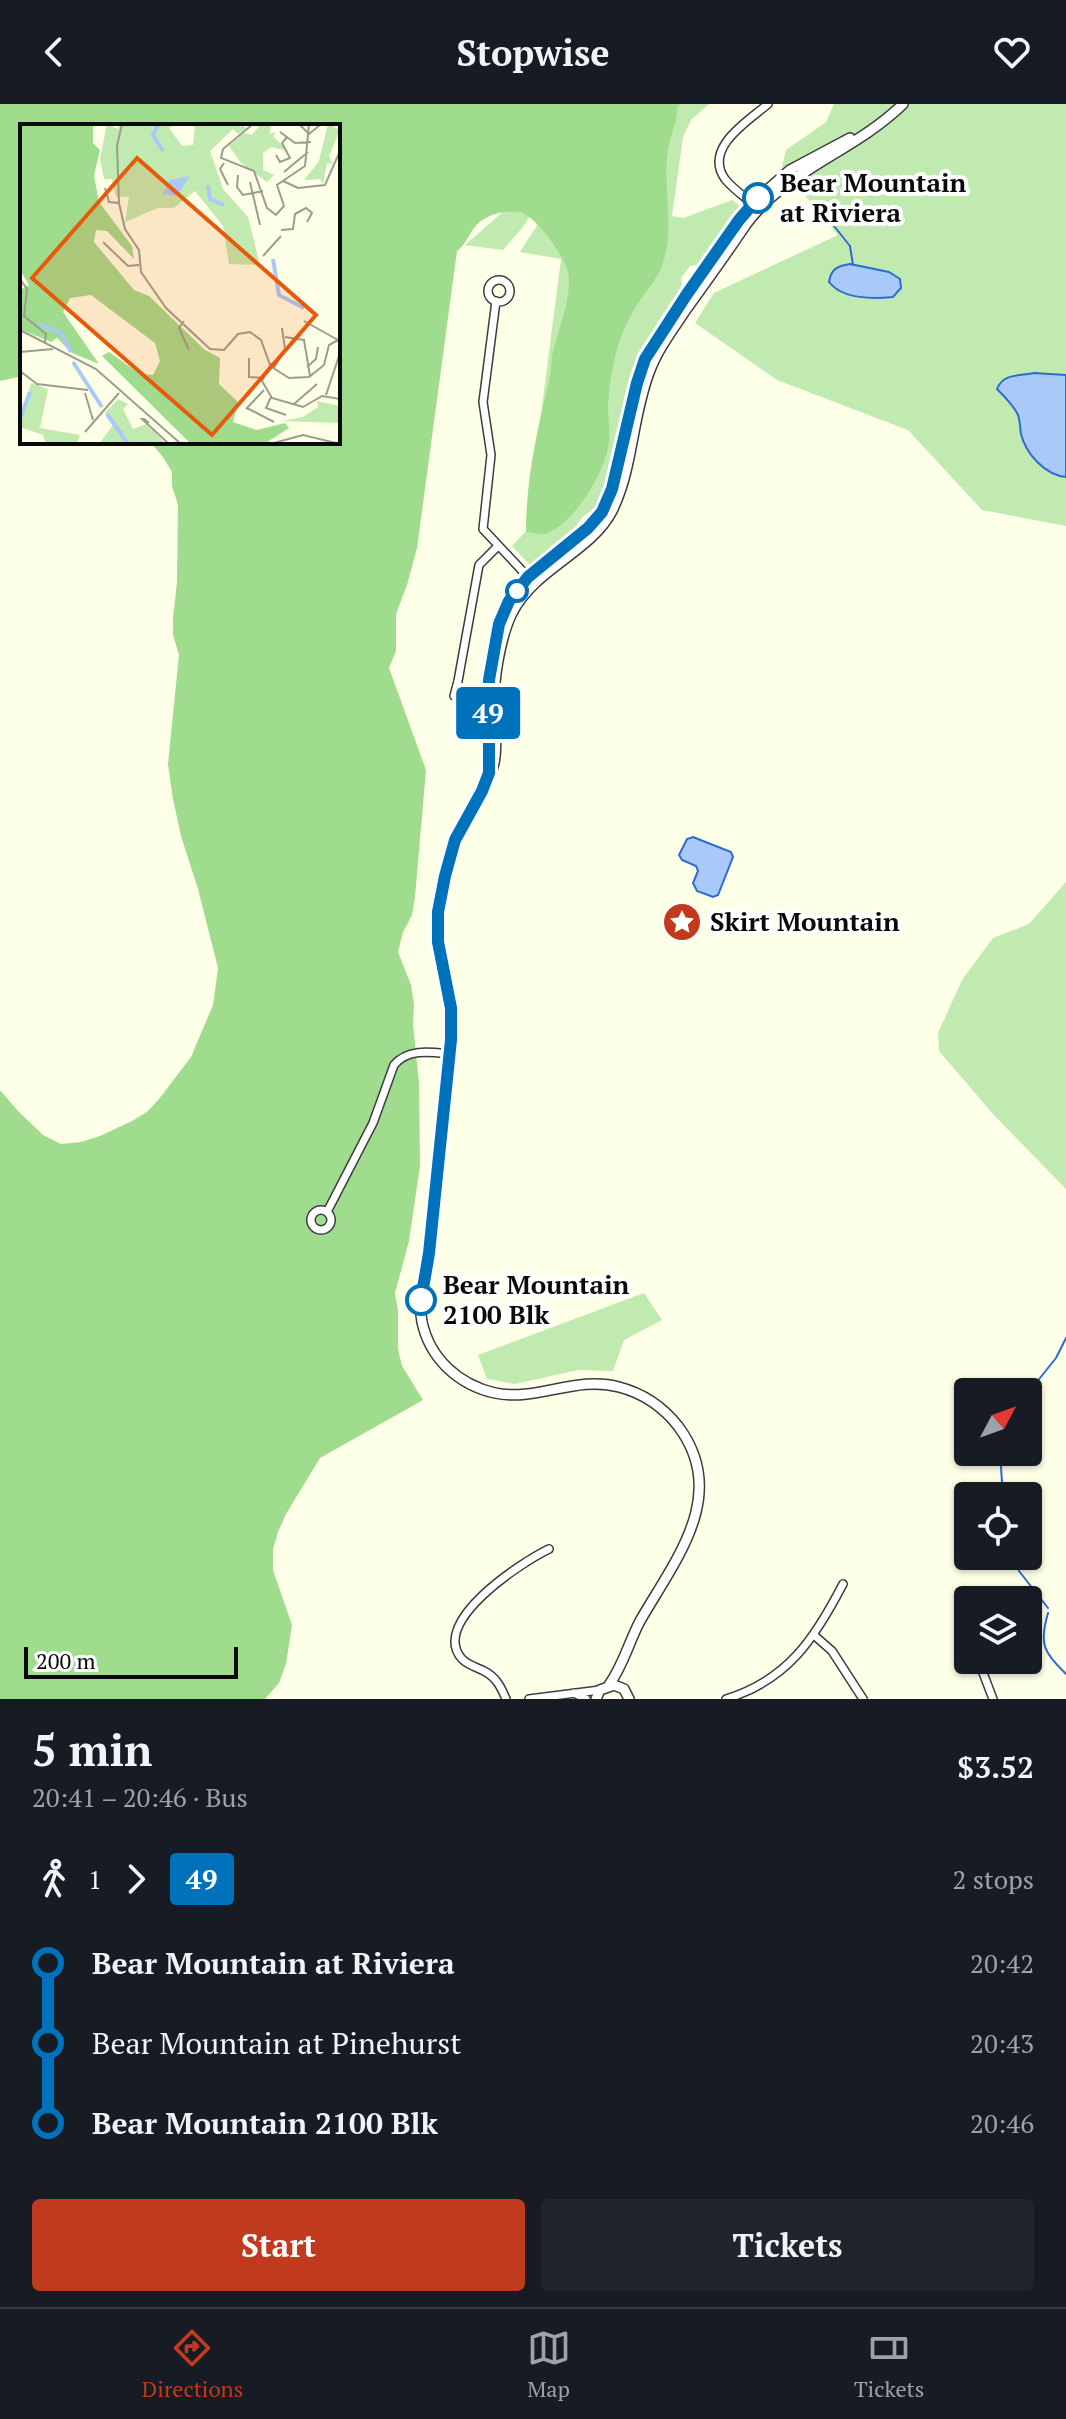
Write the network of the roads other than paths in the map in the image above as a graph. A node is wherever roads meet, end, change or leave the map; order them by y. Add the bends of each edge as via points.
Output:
1 (768, 104) edge
2 (894, 104) edge
3 (903, 104) edge
4 (755, 207) junction
5 (496, 301) dead end
6 (498, 546) junction
7 (531, 580) junction
8 (454, 696) dead end
9 (450, 1054) junction
10 (327, 1212) dead end
11 (549, 1549) dead end
12 (843, 1584) dead end
13 (815, 1636) junction
14 (623, 1664) junction
15 (983, 1674) edge
16 (601, 1691) edge
17 (574, 1693) junction
18 (628, 1696) edge
19 (506, 1699) edge
20 (529, 1699) edge
21 (586, 1699) edge
22 (726, 1699) edge
23 (863, 1699) edge
24 (993, 1699) edge

1 - 4 street via 730,137 720,153 724,177
2 - 4 street via 853,136 790,170
3 - 4 street
4 - 7 street via 682,301 645,359 602,512
5 - 6 street via 483,402 491,455 482,523
6 - 7 street
6 - 8 street via 479,565
7 - 9 street via 503,613 488,704 489,773 455,840 438,912 438,942 451,1008
9 - 10 street via 427,1052 398,1059 373,1123
9 - 14 street via 421,1300 432,1349 453,1374 493,1393 521,1395 586,1383 636,1392 672,1419 688,1440 698,1468 700,1498 692,1527 633,1635
11 - 19 street via 474,1603 456,1633 463,1659 492,1676
12 - 13 street
13 - 22 street via 778,1671
13 - 23 street via 832,1651
14 - 16 street
14 - 18 street
15 - 24 street
16 - 17 street
16 - 18 street via 614,1685
17 - 20 street
17 - 21 street

